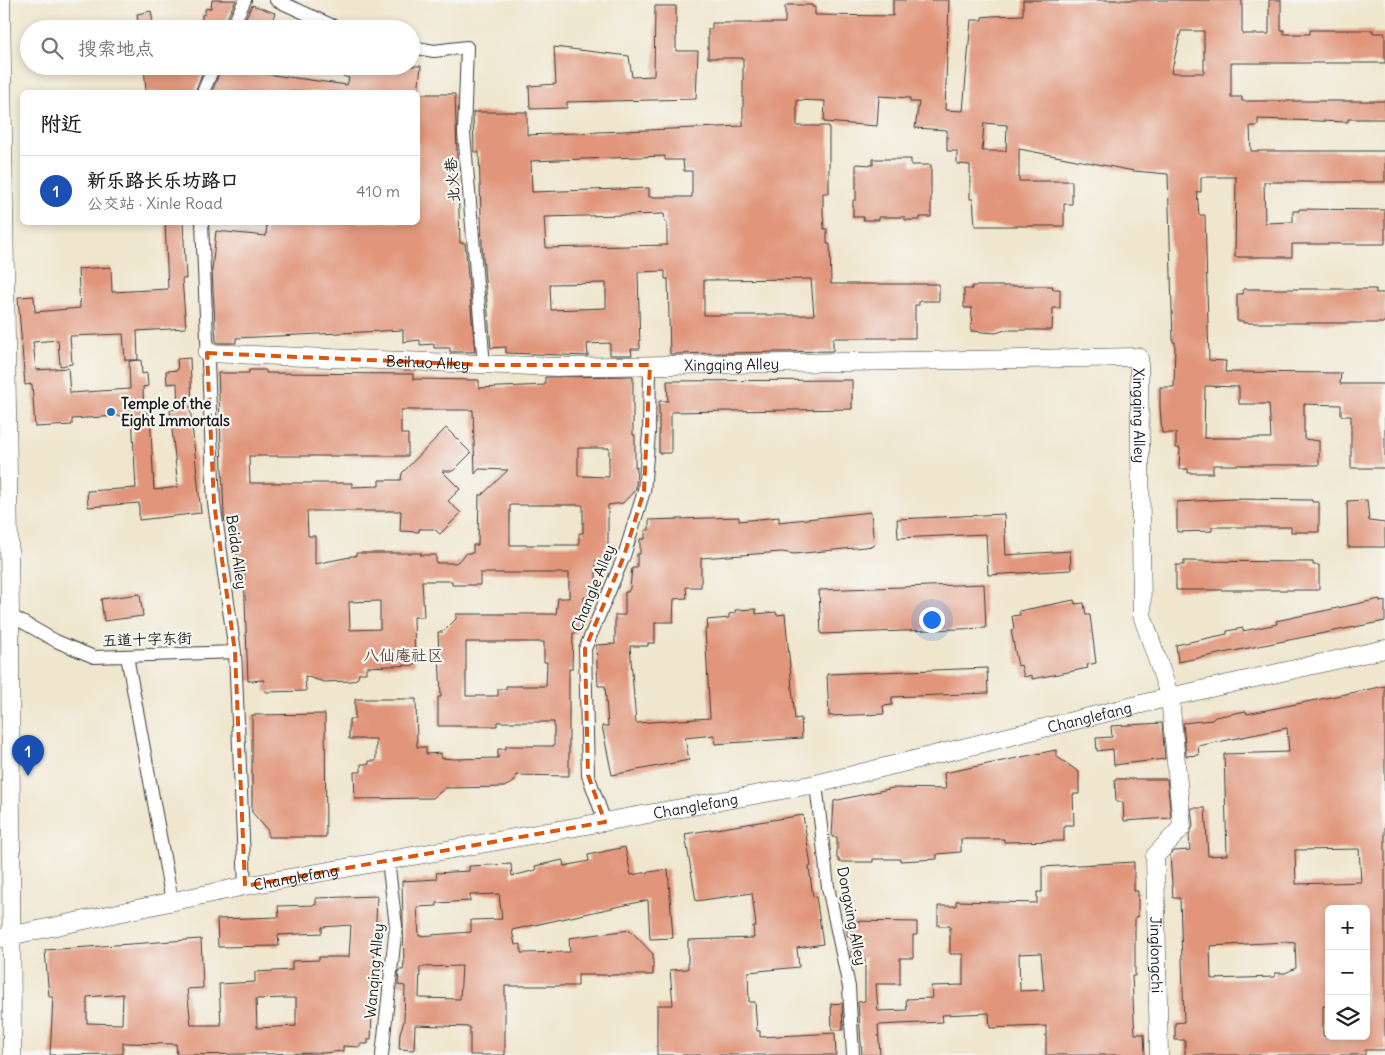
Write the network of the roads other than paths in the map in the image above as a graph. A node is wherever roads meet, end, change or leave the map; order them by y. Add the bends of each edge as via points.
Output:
1 (1, 0) edge
2 (245, 0) edge
3 (276, 0) edge
4 (235, 20) edge
5 (320, 20) edge
6 (420, 49) edge
7 (210, 75) edge
8 (203, 90) edge
9 (202, 225) edge
10 (207, 353) junction
11 (484, 365) junction
12 (650, 365) junction
13 (4, 530) edge
14 (10, 614) junction
15 (1385, 649) edge
16 (235, 652) junction
17 (127, 656) junction
18 (1170, 697) junction
19 (816, 784) junction
20 (605, 822) junction
21 (1155, 856) joint
22 (388, 861) junction
23 (245, 886) junction
24 (172, 901) junction
25 (6, 936) edge
26 (12, 1055) edge
27 (382, 1055) edge
28 (853, 1055) edge
29 (1159, 1055) edge

1 - 13 street
2 - 4 street
3 - 5 street
6 - 11 street, 北火巷 via 434,51 467,47 464,133
7 - 8 street
9 - 10 street, Beida Alley
10 - 11 street, Beihuo Alley
10 - 16 street, Beida Alley via 214,503
11 - 12 street, Beihuo Alley
12 - 18 street, Xingqing Alley via 1139,357 1142,615
12 - 20 street, Changle Alley via 644,490 624,556 585,649 588,775
13 - 14 street
14 - 17 street, 五道十字东街 via 56,641 94,657
14 - 25 street
15 - 18 street, Changlefang
16 - 17 street, 五道十字东街
16 - 23 street, Beida Alley
17 - 24 street
18 - 19 street, Changlefang
18 - 21 street, Xingqing Alley via 1182,827
19 - 20 street, Changlefang
19 - 28 street, Dongxing Alley via 828,887 849,987
20 - 22 street, Changlefang
21 - 29 street, Jinglongchi
22 - 23 street, Changlefang
22 - 27 street, Wanqing Alley via 396,926
23 - 24 street, Changlefang
24 - 25 street, Changlefang
25 - 26 street

